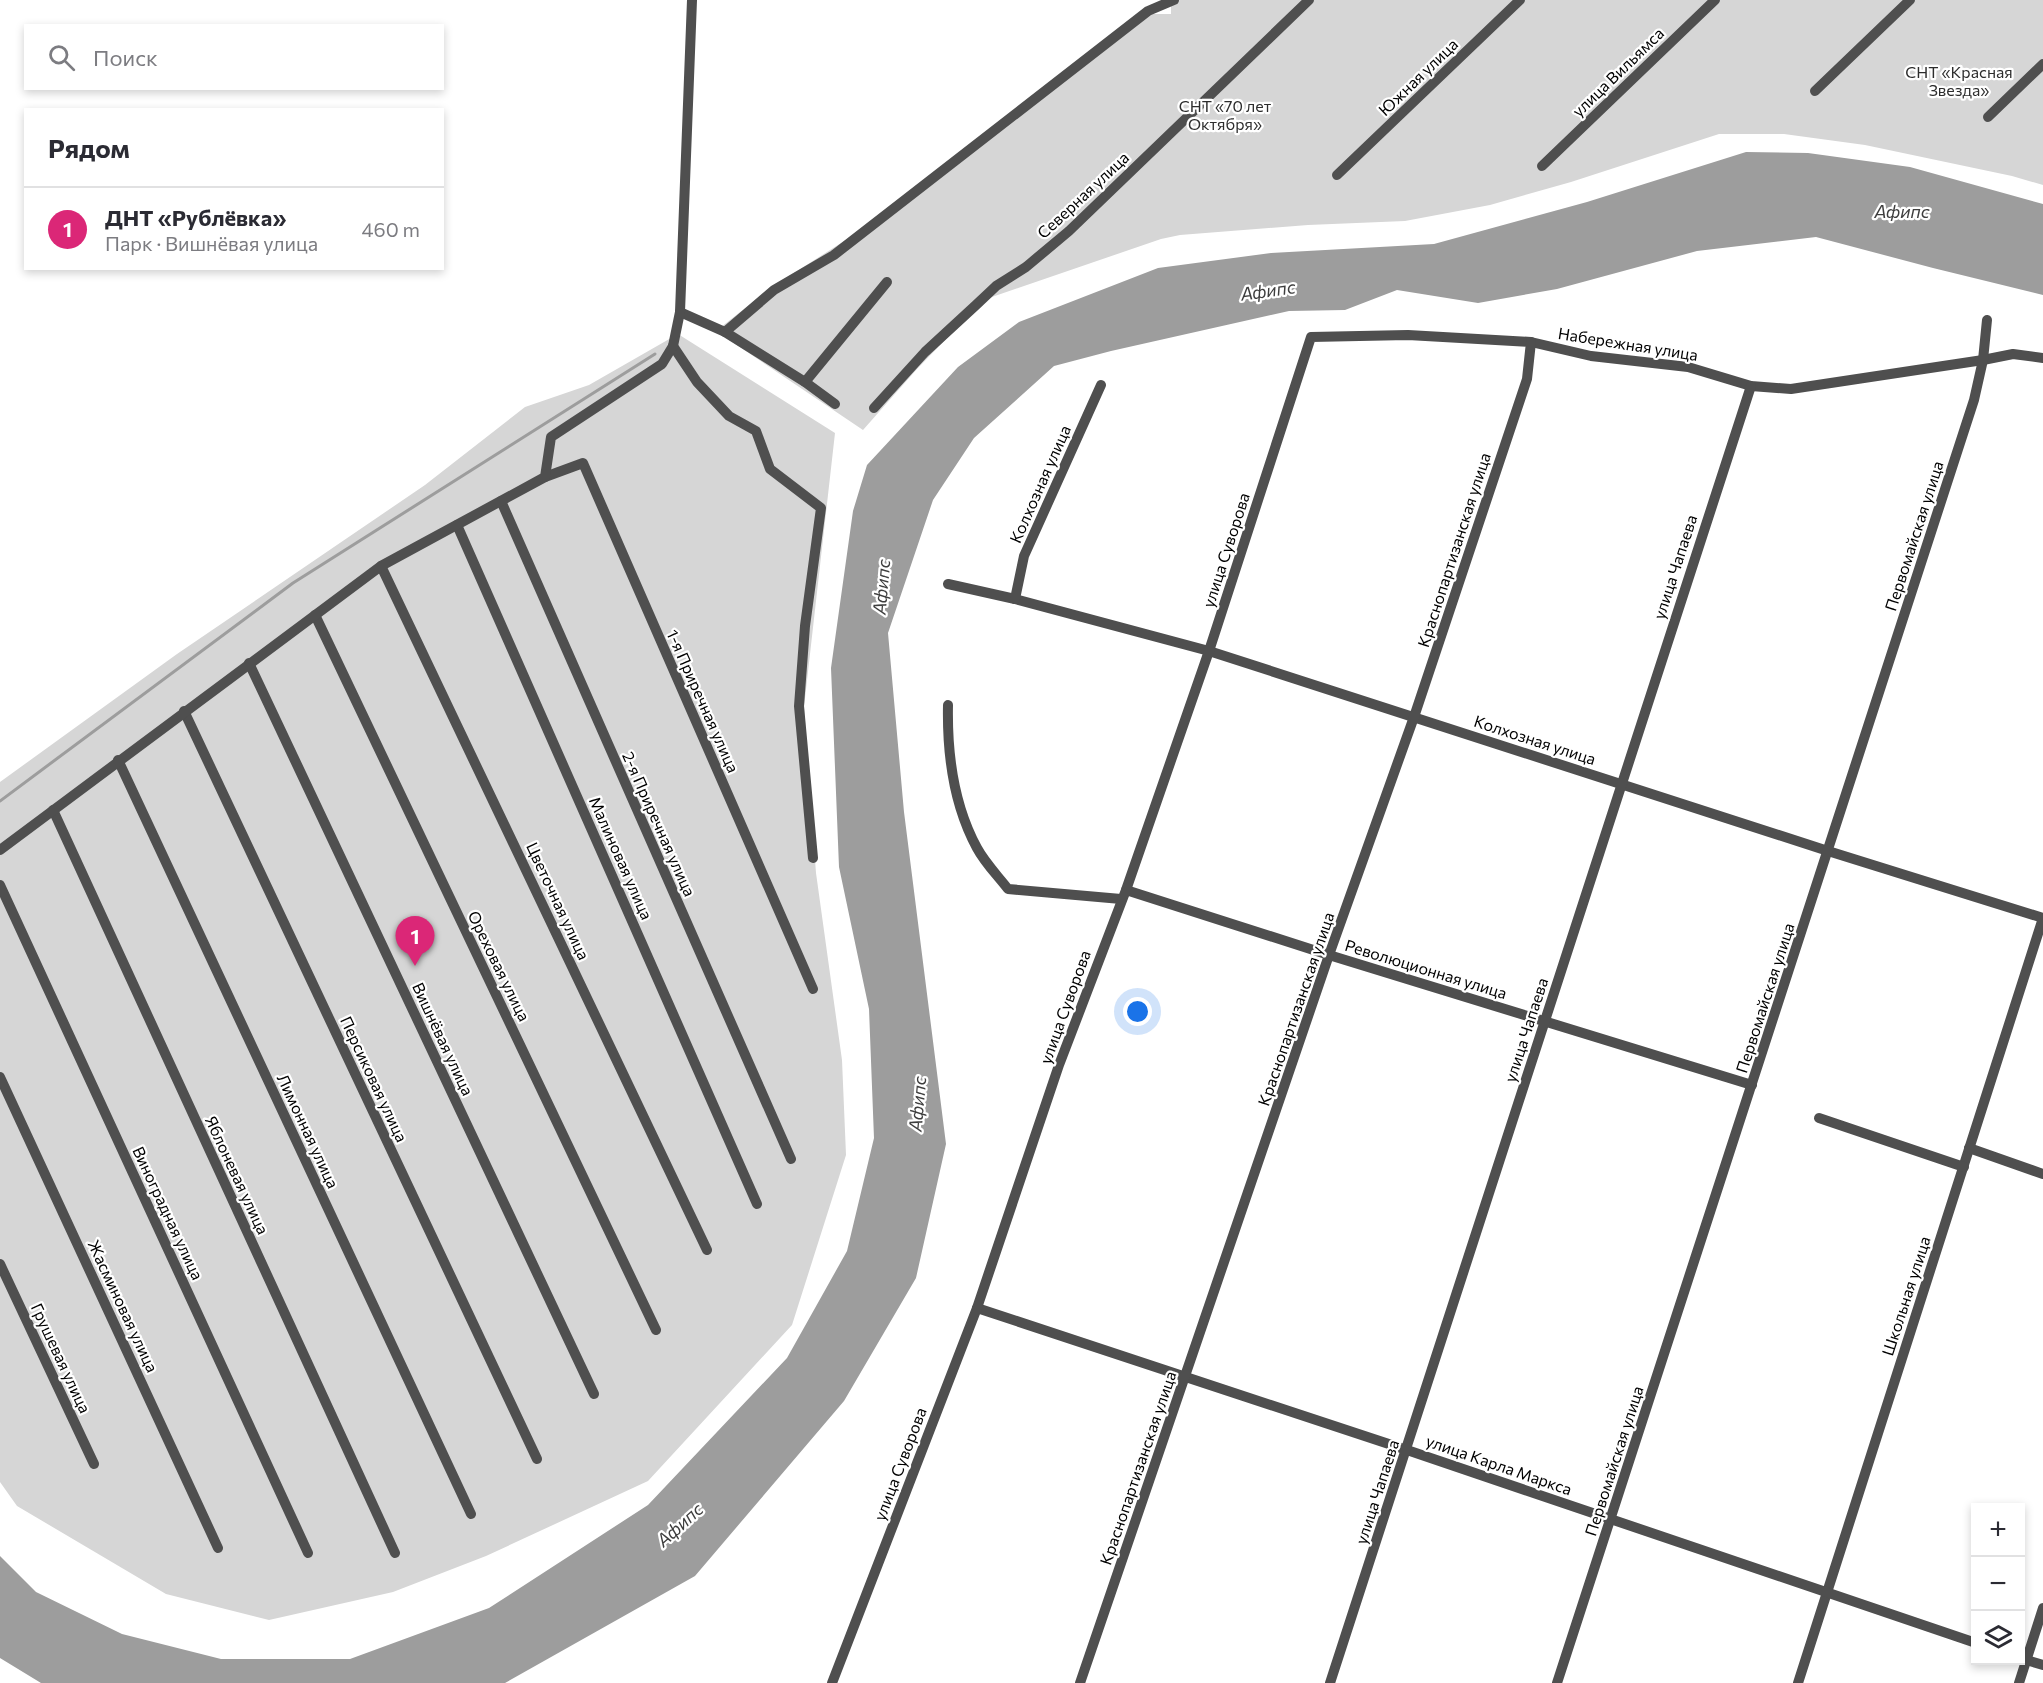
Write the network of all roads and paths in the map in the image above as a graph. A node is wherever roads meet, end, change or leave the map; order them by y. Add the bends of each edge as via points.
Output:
1 (692, 0) edge
2 (1173, 0) edge
3 (1310, 0) edge
4 (1520, 0) edge
5 (1715, 0) edge
6 (1910, 0) edge
7 (2043, 64) edge
8 (1815, 91) dead end
9 (1988, 117) dead end
10 (1542, 166) dead end
11 (1337, 175) dead end
12 (887, 282) dead end
13 (680, 312) junction
14 (1987, 320) dead end
15 (725, 332) junction
16 (1311, 337) joint
17 (1531, 342) junction
18 (673, 346) junction
19 (2043, 358) edge
20 (1983, 360) junction
21 (805, 382) junction
22 (1101, 385) dead end
23 (1751, 386) junction
24 (836, 404) dead end
25 (874, 408) dead end
26 (545, 477) junction
27 (501, 501) junction
28 (457, 525) junction
29 (381, 566) junction
30 (948, 584) dead end
31 (1016, 599) junction
32 (315, 615) junction
33 (1209, 651) junction
34 (249, 663) junction
35 (948, 705) dead end
36 (184, 711) junction
37 (1414, 717) junction
38 (118, 760) junction
39 (1620, 783) junction
40 (53, 810) junction
41 (0, 850) edge
42 (1828, 851) junction
43 (813, 858) dead end
44 (0, 885) edge
45 (1124, 895) junction
46 (2043, 918) edge
47 (1329, 955) junction
48 (813, 989) dead end
49 (1545, 1022) junction
50 (0, 1077) edge
51 (1752, 1086) junction
52 (1819, 1118) dead end
53 (1969, 1148) junction
54 (790, 1159) dead end
55 (1964, 1167) junction
56 (2043, 1174) edge
57 (757, 1204) dead end
58 (707, 1250) dead end
59 (0, 1264) edge
60 (977, 1308) junction
61 (656, 1330) dead end
62 (1185, 1377) junction
63 (594, 1394) dead end
64 (1407, 1450) junction
65 (537, 1459) dead end
66 (94, 1464) dead end
67 (471, 1514) dead end
68 (1611, 1519) junction
69 (218, 1548) dead end
70 (308, 1553) dead end
71 (395, 1553) dead end
72 (1827, 1593) junction
73 (2043, 1608) edge
74 (1971, 1641) edge
75 (2025, 1654) edge
76 (2025, 1660) edge
77 (2022, 1665) edge
78 (2043, 1665) edge
79 (832, 1683) edge
80 (1080, 1683) edge
81 (1330, 1683) edge
82 (1557, 1683) edge
83 (1798, 1683) edge
84 (2019, 1683) edge

1 - 13 street
2 - 15 street via 1148,11 834,255 774,290
3 - 25 street, Северная улица via 1069,231 996,286 925,352
4 - 11 street, Южная улица
5 - 10 street, улица Вильямса
6 - 8 street
7 - 9 street
12 - 21 street
13 - 15 street
13 - 18 street
14 - 20 street, Первомайская улица
15 - 21 street
16 - 17 street, Набережная улица via 1408,335
16 - 33 street, улица Суворова
17 - 23 street, Набережная улица via 1591,356 1688,367
17 - 37 street, Краснопартизанская улица via 1527,379
18 - 26 street via 662,364 551,437
18 - 43 street via 729,416 756,431 770,469 821,508 799,706
19 - 20 street, Набережная улица via 2013,354
20 - 23 street, Набережная улица via 1791,389
20 - 42 street, Первомайская улица via 1974,400
21 - 24 street
22 - 31 street, Колхозная улица via 1024,556
23 - 39 street, улица Чапаева
26 - 27 street
26 - 48 street, 1-я Приречная улица via 582,463
27 - 28 street
27 - 54 street, 2-я Приречная улица
28 - 29 street
28 - 57 street, Малиновая улица
29 - 32 street
29 - 58 street, Цветочная улица
30 - 31 street, Колхозная улица
31 - 33 street, Колхозная улица
32 - 34 street
32 - 61 street, Ореховая улица
33 - 37 street, Колхозная улица
33 - 45 street, улица Суворова
34 - 36 street
34 - 63 street, Вишнёвая улица
35 - 45 street, Революционная улица via 947,741 957,803 978,849 1008,889
36 - 38 street
36 - 65 street, Персиковая улица
37 - 39 street, Колхозная улица
37 - 47 street, Краснопартизанская улица
38 - 40 street
38 - 67 street, Лимонная улица
39 - 42 street, Колхозная улица
39 - 49 street, улица Чапаева
40 - 41 street
40 - 71 street, Яблоневая улица
42 - 46 street, Колхозная улица
42 - 51 street, Первомайская улица
44 - 70 street, Виноградная улица
45 - 47 street, Революционная улица
45 - 60 street, улица Суворова via 1059,1065
46 - 53 street, Школьная улица
47 - 49 street, Революционная улица
47 - 62 street, Краснопартизанская улица
49 - 51 street, Революционная улица
49 - 64 street, улица Чапаева
50 - 69 street, Жасминовая улица
51 - 68 street, Первомайская улица
52 - 55 street
53 - 55 street, Школьная улица
53 - 56 street
55 - 72 street, Школьная улица
59 - 66 street, Грушевая улица
60 - 62 street, улица Карла Маркса
60 - 79 street, улица Суворова
62 - 64 street, улица Карла Маркса
62 - 80 street, Краснопартизанская улица
64 - 68 street, улица Карла Маркса
64 - 81 street, улица Чапаева
68 - 72 street, улица Карла Маркса
68 - 82 street, Первомайская улица
72 - 74 street, улица Карла Маркса
72 - 83 street, Школьная улица
73 - 75 street
76 - 78 street
77 - 84 street

